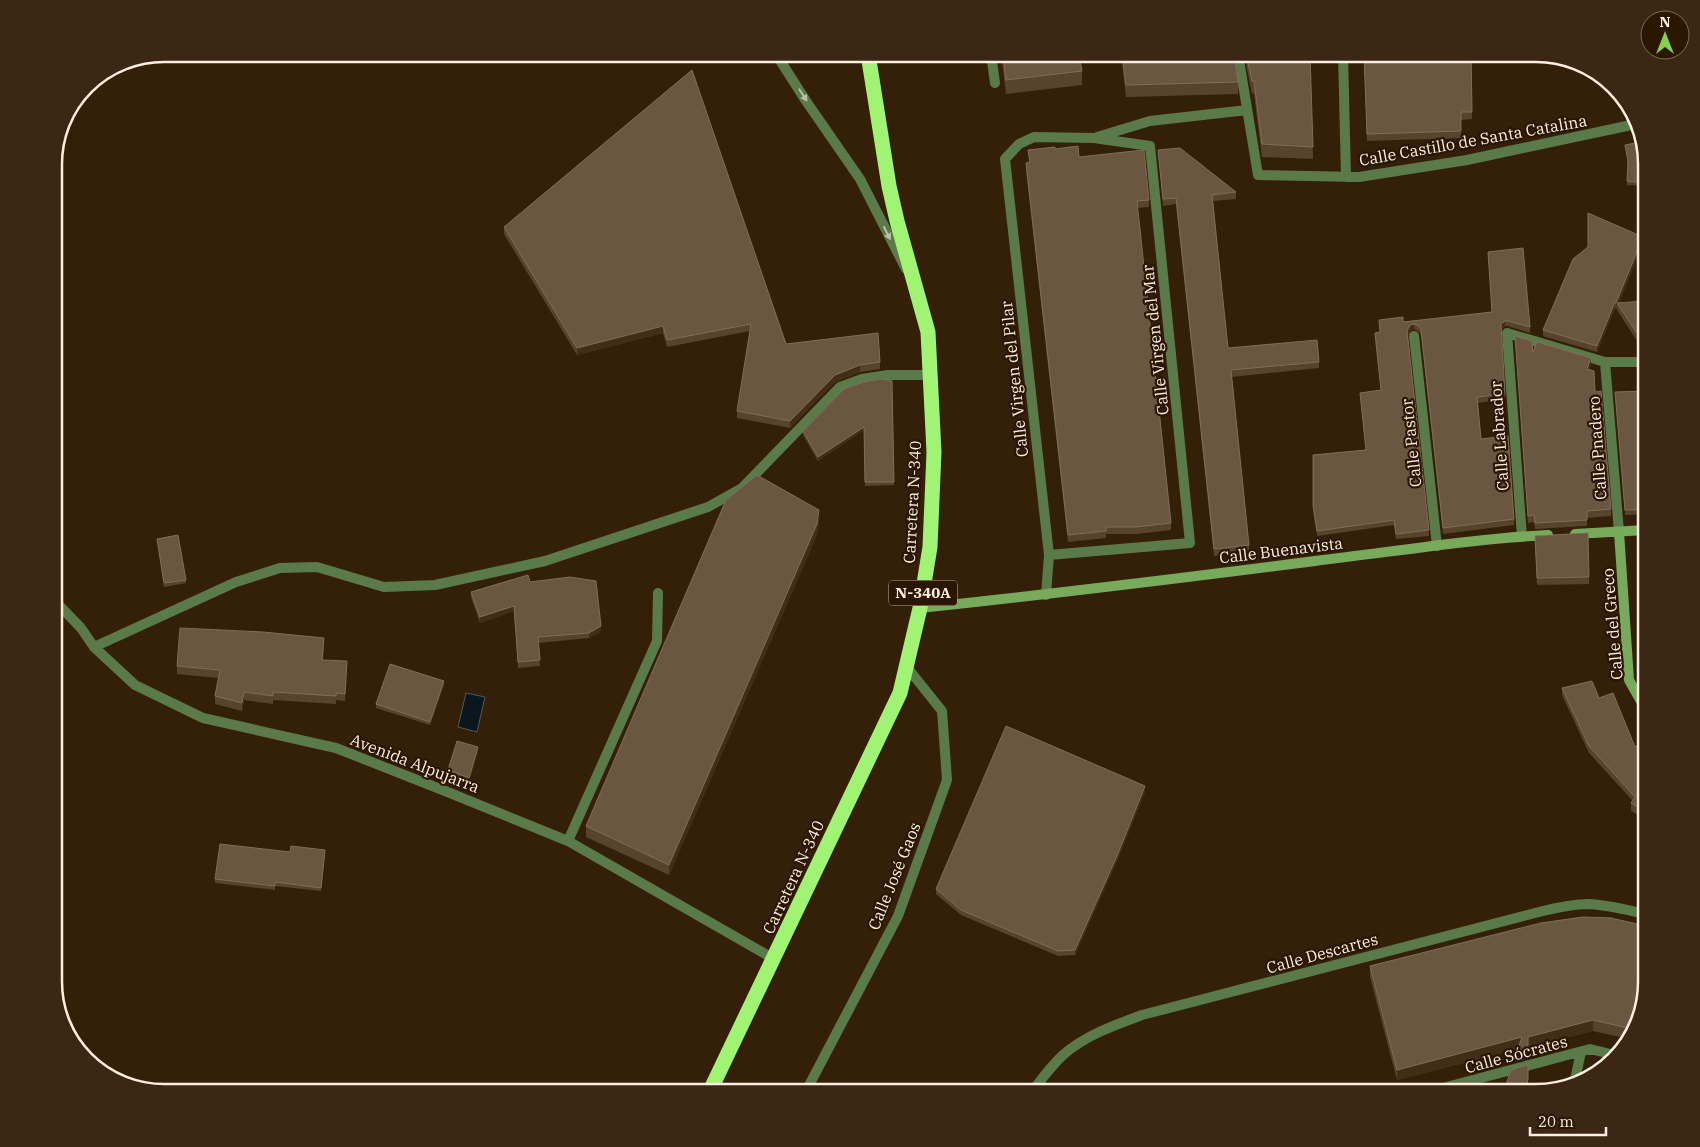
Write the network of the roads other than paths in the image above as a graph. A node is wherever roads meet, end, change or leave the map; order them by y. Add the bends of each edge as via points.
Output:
1 (781, 62) edge
2 (869, 62) edge
3 (992, 62) edge
4 (1239, 62) edge
5 (1343, 62) edge
6 (995, 83) dead end
7 (1247, 110) junction
8 (1630, 125) edge
9 (1094, 138) junction
10 (1005, 160) joint
11 (1346, 177) junction
12 (916, 290) junction
13 (1414, 336) dead end
14 (1605, 362) junction
15 (1638, 362) edge
16 (930, 375) junction
17 (1638, 531) edge
18 (1618, 532) junction
19 (1522, 536) junction
20 (1437, 546) junction
21 (1048, 555) junction
22 (658, 593) dead end
23 (1046, 595) junction
24 (920, 608) junction
25 (63, 609) edge
26 (94, 647) junction
27 (906, 666) junction
28 (1638, 696) edge
29 (568, 841) junction
30 (1638, 912) edge
31 (774, 959) junction
32 (1581, 1052) junction
33 (1609, 1053) edge
34 (1576, 1076) edge
35 (713, 1084) edge
36 (810, 1084) edge
37 (1039, 1084) edge
38 (1460, 1084) edge

1 -> 12 street via 860,179
2 - 12 highway, Carretera N-340 / N-340A via 896,221
3 - 6 street
4 - 7 street, Calle Castillo de Santa Catalina
5 - 11 street
7 - 9 street via 1150,121
7 - 11 street, Calle Castillo de Santa Catalina via 1258,175
8 - 11 street, Calle Castillo de Santa Catalina via 1466,160
9 - 10 street, Calle Virgen del Mar via 1034,137 1019,144
9 - 21 street, Calle Virgen del Mar via 1150,146 1190,543
10 - 21 street, Calle Virgen del Pilar
12 - 16 highway, Carretera N-340 / N-340A via 928,332
13 - 20 street, Calle Pastor
14 - 15 street
14 - 18 street, Calle Pnadero
14 - 19 street, Calle Labrador via 1507,333
16 - 24 highway, Carretera N-340 / N-340A via 934,452 930,547
16 - 26 street via 862,378 840,387 742,488 708,507 554,558 418,586 384,587 317,567 280,568 236,582
17 - 18 street, Calle Buenavista
18 - 19 street, Calle Buenavista
18 - 28 street, Calle del Greco via 1629,680
19 - 20 street, Calle Buenavista
20 - 23 street, Calle Buenavista
21 - 23 street, Calle Virgen del Pilar
22 - 29 street via 657,641
23 - 24 street, Calle Buenavista
24 - 27 highway, Carretera N-340 / N-340A
25 - 26 street, Avenida Alpujarra
26 - 29 street, Avenida Alpujarra via 135,684 203,718 336,748
27 - 31 highway, Carretera N-340 / N-340A via 900,693
27 - 36 street, Calle José Gaos via 942,711 947,780 898,916
29 - 31 street, Avenida Alpujarra
30 - 37 street, Calle Descartes via 1588,904 1565,906 1142,1015 1086,1039 1063,1055
31 - 35 highway, Carretera N-340 / N-340A
32 - 33 street, Calle Sócrates via 1590,1049
32 - 34 street
32 - 38 street, Calle Sócrates

